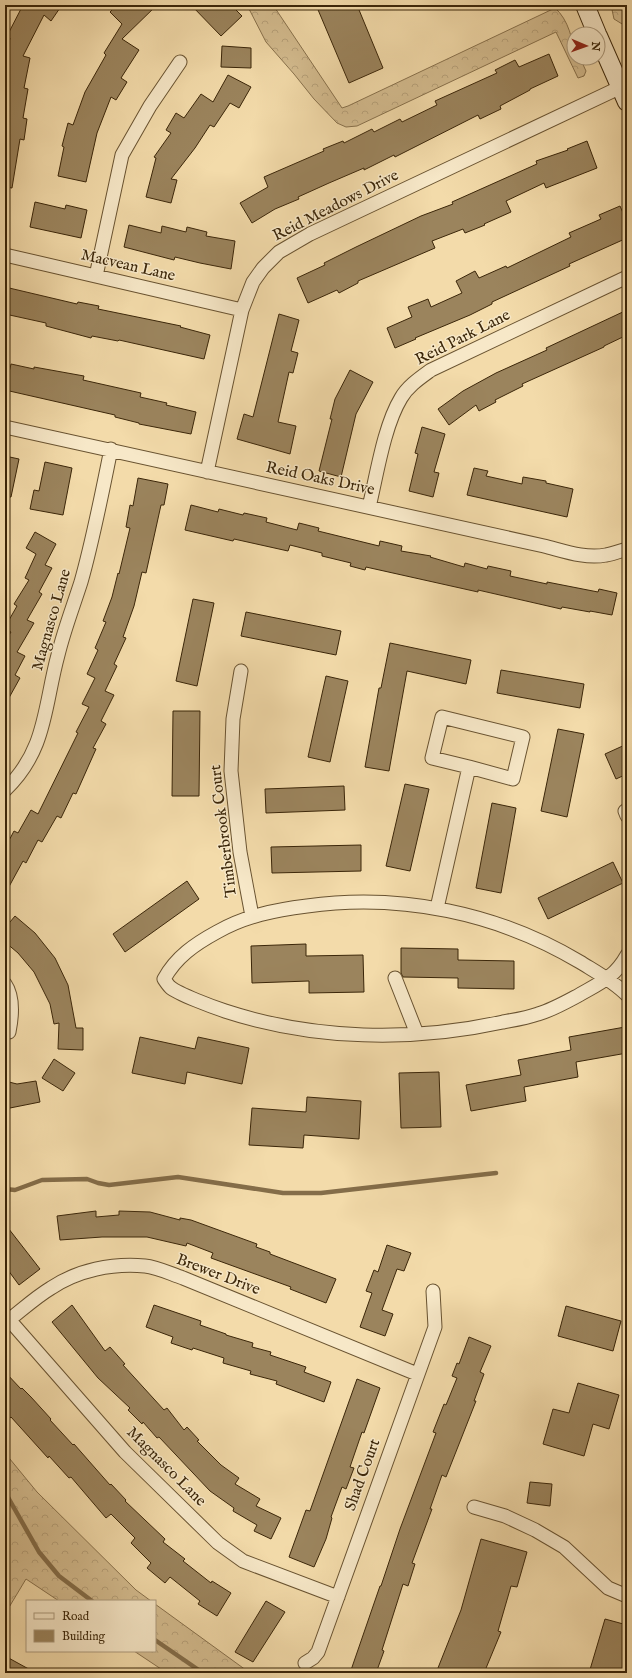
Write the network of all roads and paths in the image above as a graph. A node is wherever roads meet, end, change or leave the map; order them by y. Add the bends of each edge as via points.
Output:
1 (585, 5) edge
2 (594, 26) edge
3 (606, 53) edge
4 (180, 62) dead end
5 (624, 94) edge
6 (5, 255) edge
7 (96, 276) junction
8 (627, 276) edge
9 (242, 310) junction
10 (5, 427) edge
11 (111, 449) junction
12 (207, 472) junction
13 (369, 507) junction
14 (627, 549) edge
15 (241, 671) dead end
16 (469, 768) junction
17 (5, 790) edge
18 (627, 810) edge
19 (627, 816) edge
20 (437, 908) junction
21 (252, 916) junction
22 (627, 955) edge
23 (395, 978) dead end
24 (608, 979) junction
25 (5, 984) edge
26 (627, 995) edge
27 (9, 1032) dead end
28 (416, 1034) junction
29 (432, 1291) dead end
30 (7, 1317) edge
31 (417, 1374) junction
32 (474, 1507) dead end
33 (627, 1596) edge
34 (338, 1598) junction
35 (305, 1663) dead end

1 - 2 street
3 - 5 street
4 - 7 street via 150,106 122,155
5 - 9 street, Reid Meadows Drive via 310,234 279,252 264,268 252,282
6 - 7 street, Macvean Lane
7 - 9 street, Macvean Lane
8 - 13 street, Reid Park Lane via 430,370 414,383 402,397 394,413
9 - 12 street, Reid Meadows Drive
10 - 11 street, Reid Oaks Drive
11 - 12 street, Reid Oaks Drive
11 - 17 street, Magnasco Lane via 81,582 57,656 46,716 36,746 22,770
12 - 13 street, Reid Oaks Drive
13 - 14 street, Reid Oaks Drive via 578,554 607,555
15 - 21 street, Timberbrook Court via 233,719 231,771 240,852
16 - 16 street via 432,758 442,717 523,737 513,779
16 - 20 street
18 - 19 street
20 - 21 street via 409,904 329,903
20 - 24 street via 516,931 570,956
21 - 28 street via 227,926 200,942 171,966 164,979 170,987 208,1006 285,1028 331,1033
22 - 24 street
23 - 28 street
24 - 26 street
24 - 28 street via 539,1014 478,1028
25 - 27 street via 13,1015
29 - 31 street, Shad Court via 435,1327
30 - 31 street, Brewer Drive via 74,1275 93,1269 146,1266 183,1278
30 - 34 street, Magnasco Lane via 125,1452 218,1543 243,1561
31 - 34 street, Shad Court
32 - 33 street via 505,1516 535,1530 564,1547 608,1588
34 - 35 street, Shad Court via 318,1652

